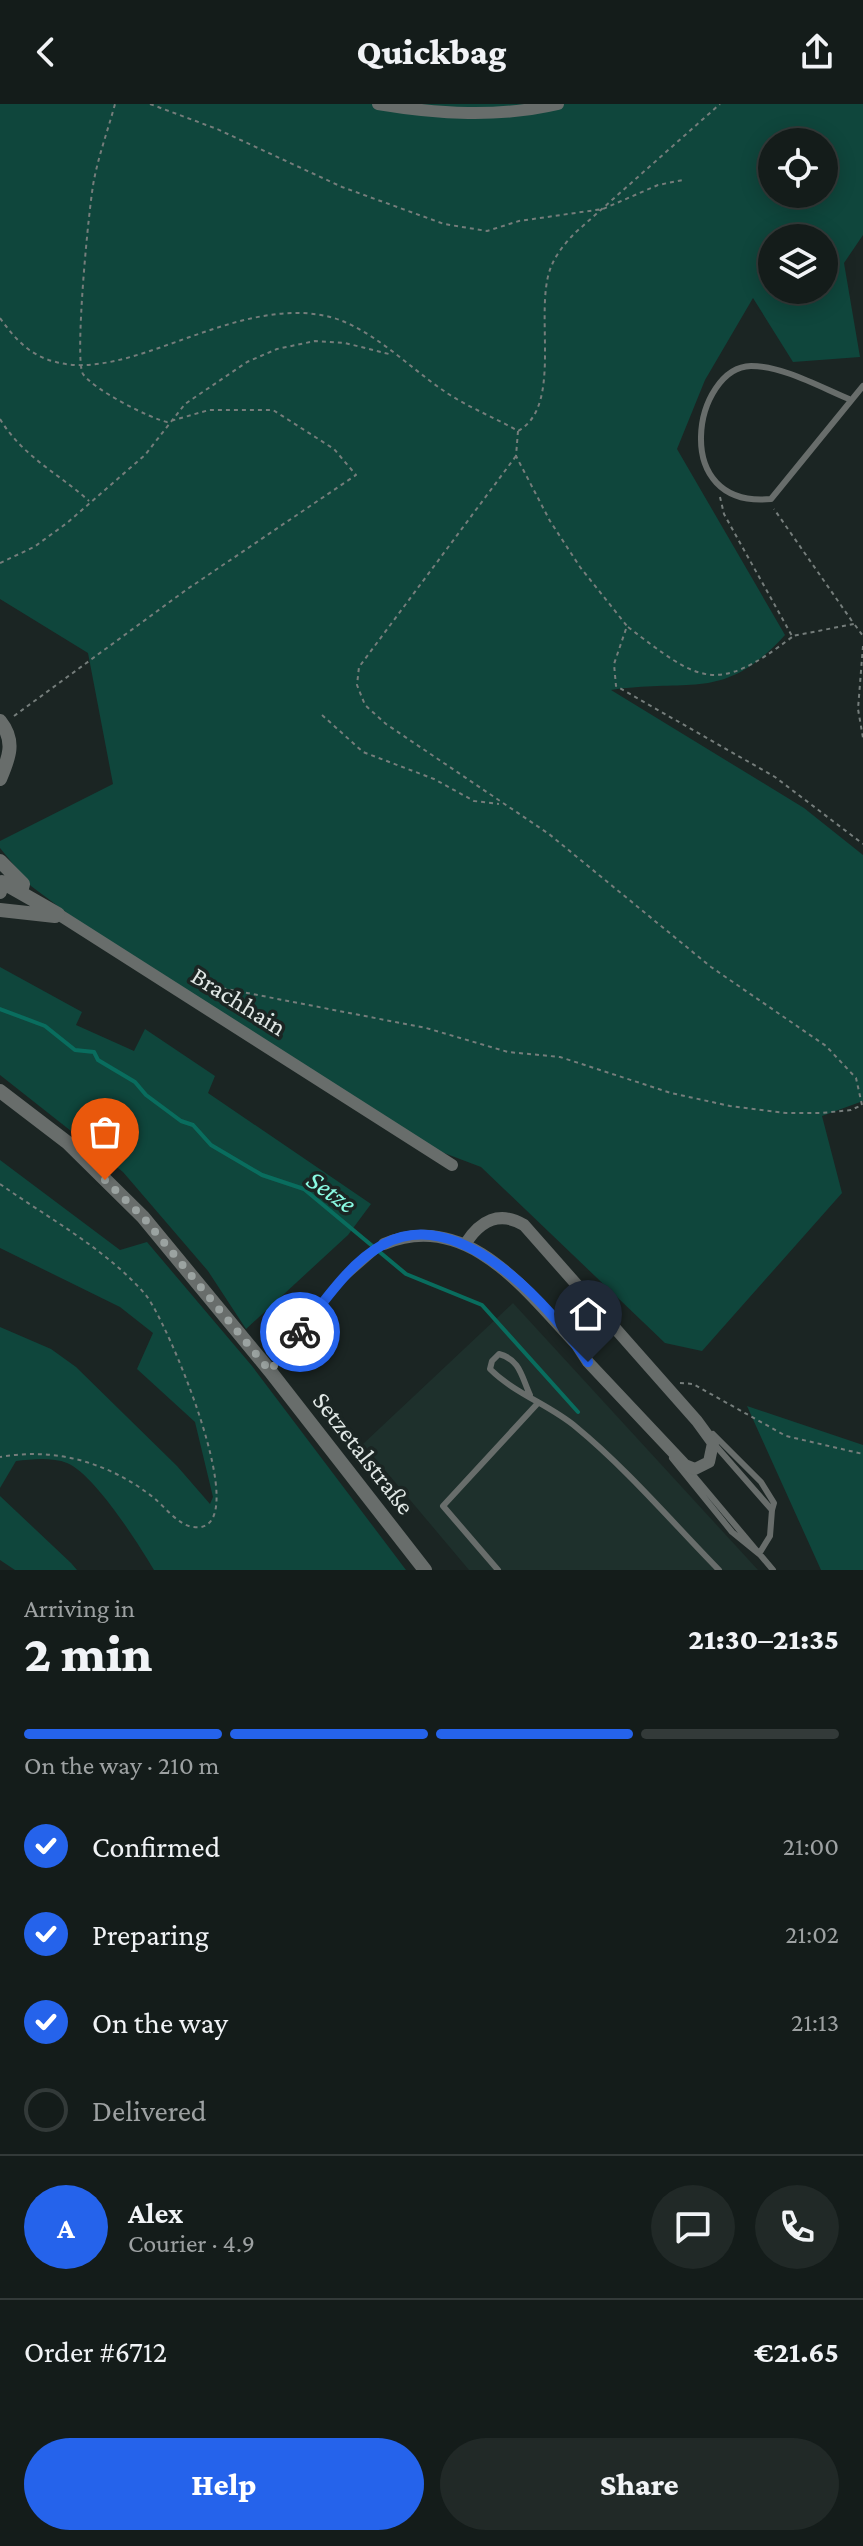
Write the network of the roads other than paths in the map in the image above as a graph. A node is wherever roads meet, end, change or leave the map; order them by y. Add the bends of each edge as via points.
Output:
1 (378, 104) edge
2 (558, 104) edge
3 (863, 386) edge
4 (849, 399) junction
5 (2, 722) edge
6 (0, 779) edge
7 (0, 861) edge
8 (1, 885) edge
9 (21, 892) junction
10 (0, 910) edge
11 (58, 914) junction
12 (0, 1091) edge
13 (452, 1165) dead end
14 (466, 1243) junction
15 (384, 1244) joint
16 (270, 1371) junction
17 (530, 1395) junction
18 (538, 1403) junction
19 (697, 1421) junction
20 (713, 1443) junction
21 (663, 1445) junction
22 (685, 1465) junction
23 (772, 1510) junction
24 (759, 1554) junction
25 (425, 1570) edge
26 (498, 1570) edge
27 (719, 1570) edge
28 (773, 1570) edge

1 - 2 street via 459,114
3 - 4 lane
4 - 4 lane via 771,499 721,487 704,461 698,436 703,415 715,393 739,369 757,367 794,377
5 - 6 street via 11,746
7 - 9 street via 23,884
8 - 9 street, Brachhain
9 - 11 street, Brachhain
10 - 11 street
11 - 13 street, Brachhain
12 - 16 street, Setzetalstraße via 68,1143 143,1217
14 - 15 street via 408,1236
14 - 19 street via 481,1223 495,1218 524,1225
14 - 21 street via 521,1286
15 - 16 lane via 336,1286
16 - 25 street, Setzetalstraße
17 - 17 lane via 518,1365 499,1354 490,1369
17 - 18 lane
18 - 26 lane via 443,1506
18 - 27 lane via 563,1416 608,1455
19 - 20 street
19 - 23 lane via 761,1482 774,1503
20 - 22 street via 709,1462 695,1469
20 - 23 lane
21 - 22 street
21 - 24 lane via 724,1523
22 - 24 lane
23 - 24 lane via 770,1536
24 - 28 lane

